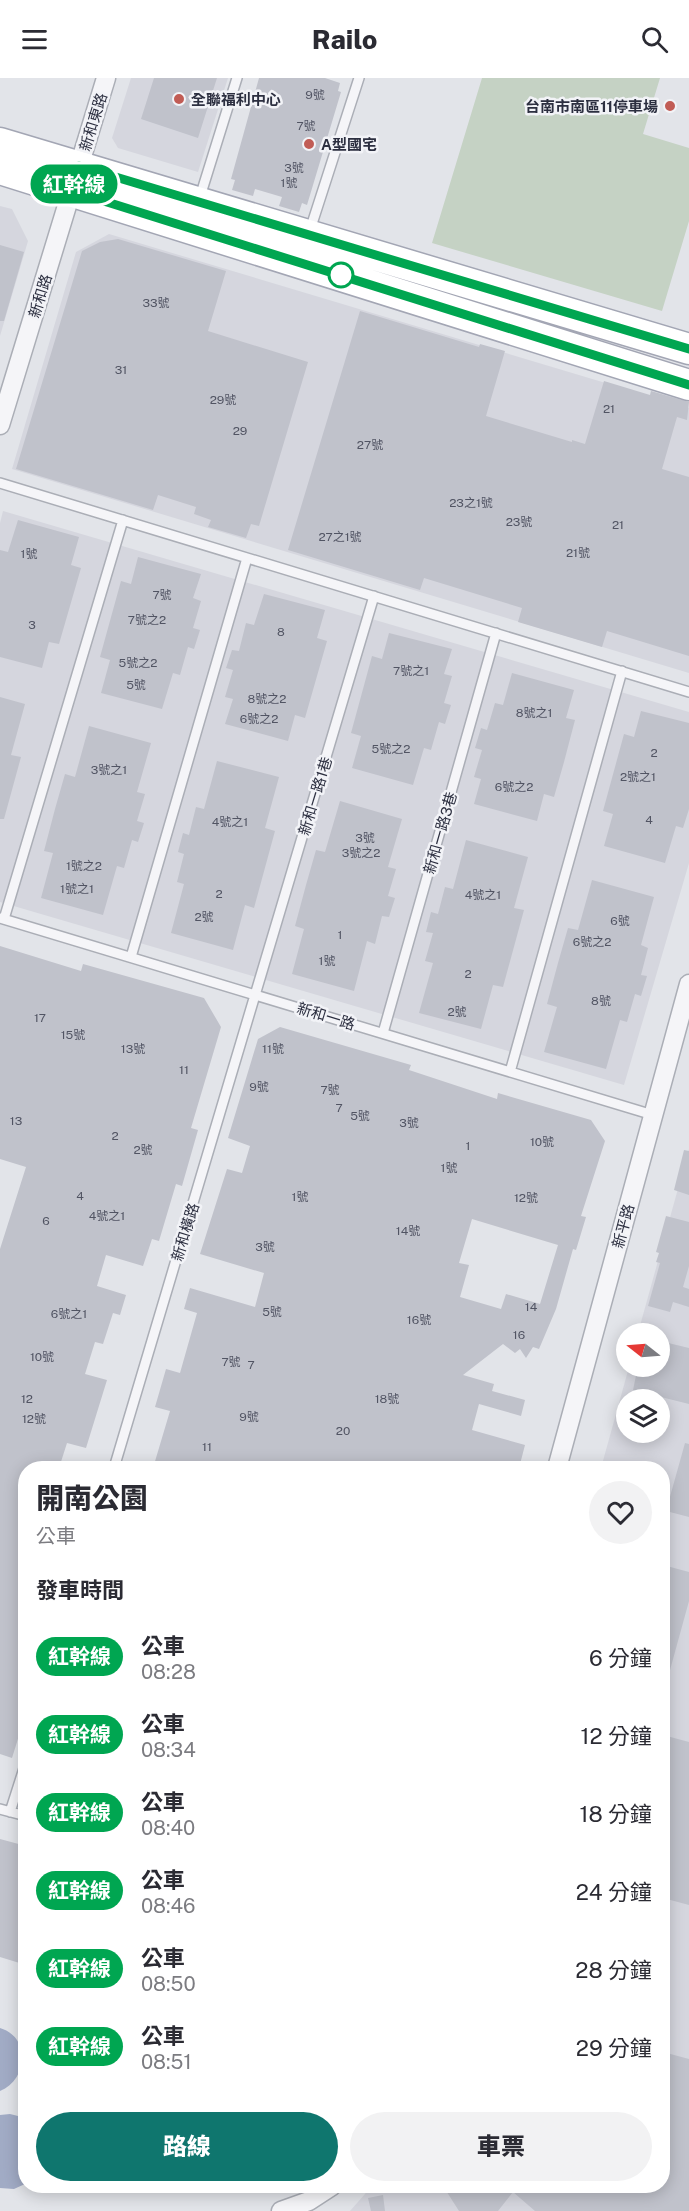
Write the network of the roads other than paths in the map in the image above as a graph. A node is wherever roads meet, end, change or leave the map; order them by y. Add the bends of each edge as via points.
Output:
1 (106, 78) edge
2 (237, 78) edge
3 (359, 78) edge
4 (0, 142) edge
5 (0, 169) edge
6 (75, 179) junction
7 (198, 202) junction
8 (309, 235) junction
9 (689, 349) edge
10 (689, 385) edge
11 (0, 424) edge
12 (0, 483) edge
13 (123, 520) junction
14 (247, 558) junction
15 (374, 596) junction
16 (496, 633) junction
17 (622, 671) junction
18 (689, 692) edge
19 (2, 918) edge
20 (130, 957) junction
21 (689, 984) edge
22 (256, 995) junction
23 (383, 1034) junction
24 (510, 1072) junction
25 (653, 1115) junction
26 (116, 1461) edge
27 (559, 1461) edge
28 (18, 1787) edge
29 (0, 1809) edge
30 (10, 1812) junction
31 (18, 1814) edge
32 (321, 2193) edge
33 (281, 2211) edge

1 - 6 street, 新和東路
2 - 7 lane
3 - 8 lane
4 - 6 main road
5 - 6 main road
6 - 7 main road
6 - 10 main road
6 - 11 street, 新和路
7 - 8 main road
8 - 9 main road
12 - 13 lane
13 - 14 lane
13 - 19 lane
14 - 15 lane
14 - 20 lane
15 - 16 lane
15 - 22 lane, 新和一路1巷
16 - 17 lane
16 - 23 lane, 新和一路3巷
17 - 18 lane
17 - 24 lane
19 - 20 lane, 新和一路
20 - 22 lane, 新和一路
21 - 25 street, 新平路
22 - 23 lane, 新和一路
22 - 26 lane, 新和橫路
23 - 24 lane, 新和一路
24 - 25 lane, 新和一路
25 - 27 street, 新平路
28 - 30 lane
29 - 30 lane
30 - 31 lane
32 - 33 street

